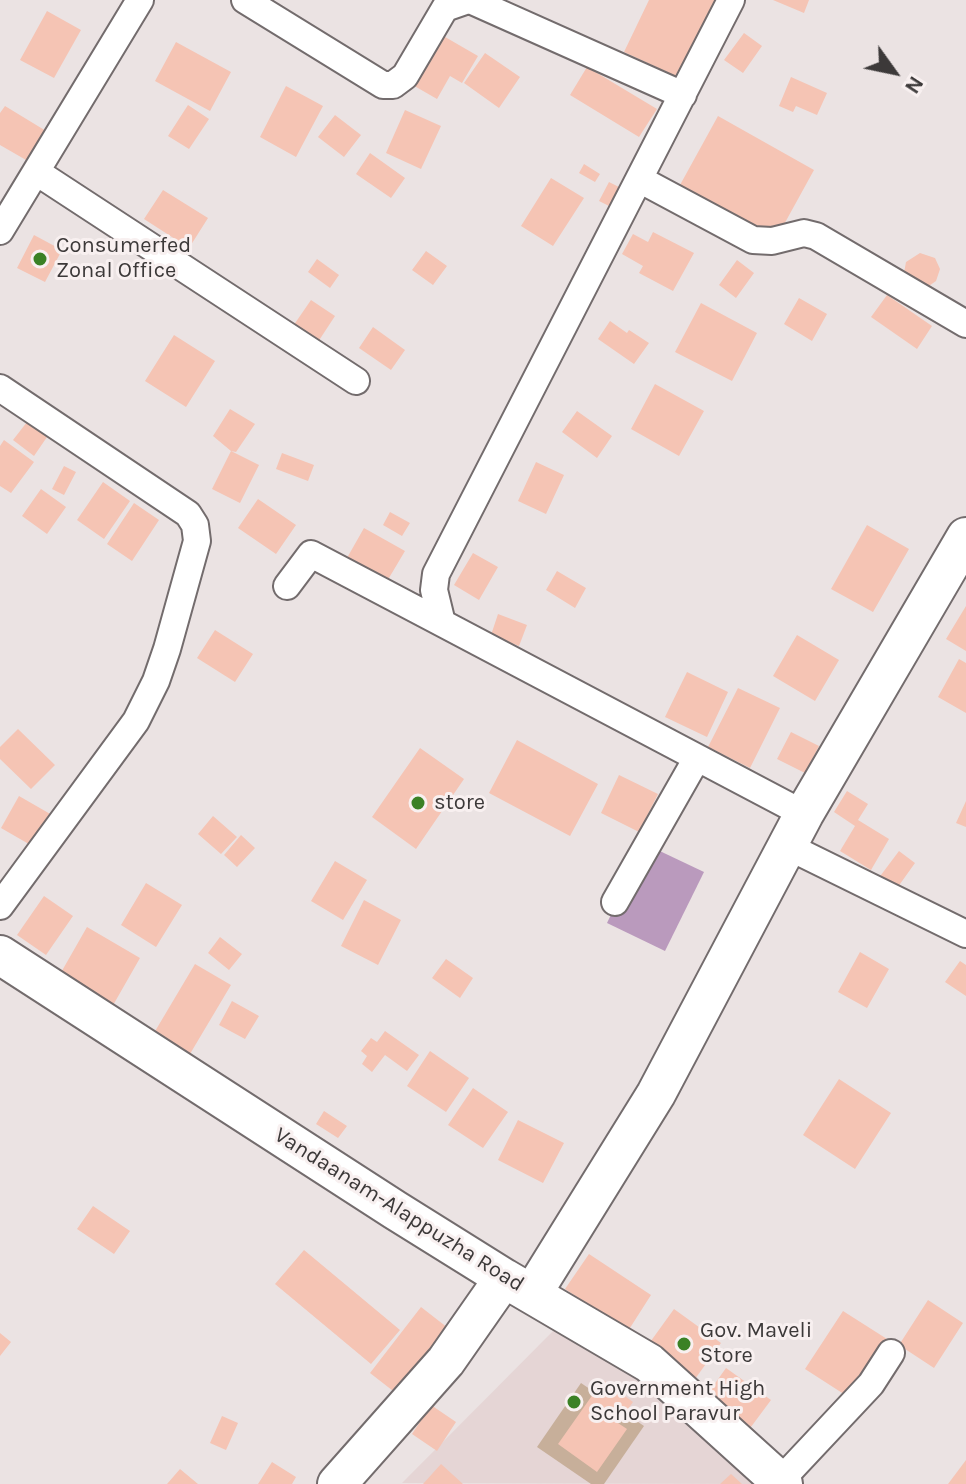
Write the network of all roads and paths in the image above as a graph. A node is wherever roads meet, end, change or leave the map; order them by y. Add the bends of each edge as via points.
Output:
1 (140, 0) edge
2 (245, 0) edge
3 (469, 0) edge
4 (731, 0) edge
5 (683, 95) junction
6 (38, 173) junction
7 (639, 179) junction
8 (0, 231) edge
9 (966, 324) edge
10 (356, 381) dead end
11 (0, 388) edge
12 (966, 537) edge
13 (287, 586) dead end
14 (442, 623) junction
15 (697, 758) junction
16 (796, 830) junction
17 (615, 902) dead end
18 (0, 906) edge
19 (966, 934) edge
20 (0, 955) edge
21 (518, 1286) junction
22 (891, 1353) dead end
23 (782, 1483) edge
24 (337, 1484) edge

1 - 6 street
2 - 3 street via 383,85 405,76 445,8
3 - 5 street
4 - 5 street
5 - 7 street
6 - 8 street
6 - 10 street
7 - 9 street via 753,240 816,236
7 - 14 street via 436,574
11 - 18 street via 188,514 197,541 167,649 136,721
12 - 16 street
13 - 14 street via 311,554
14 - 15 street
15 - 16 street
15 - 17 street
16 - 19 street
16 - 21 street via 656,1094
20 - 21 street, Vandaanam-Alappuzha Road
21 - 23 street, Vandaanam-Alappuzha Road via 649,1363
21 - 24 street
22 - 23 street via 871,1384

